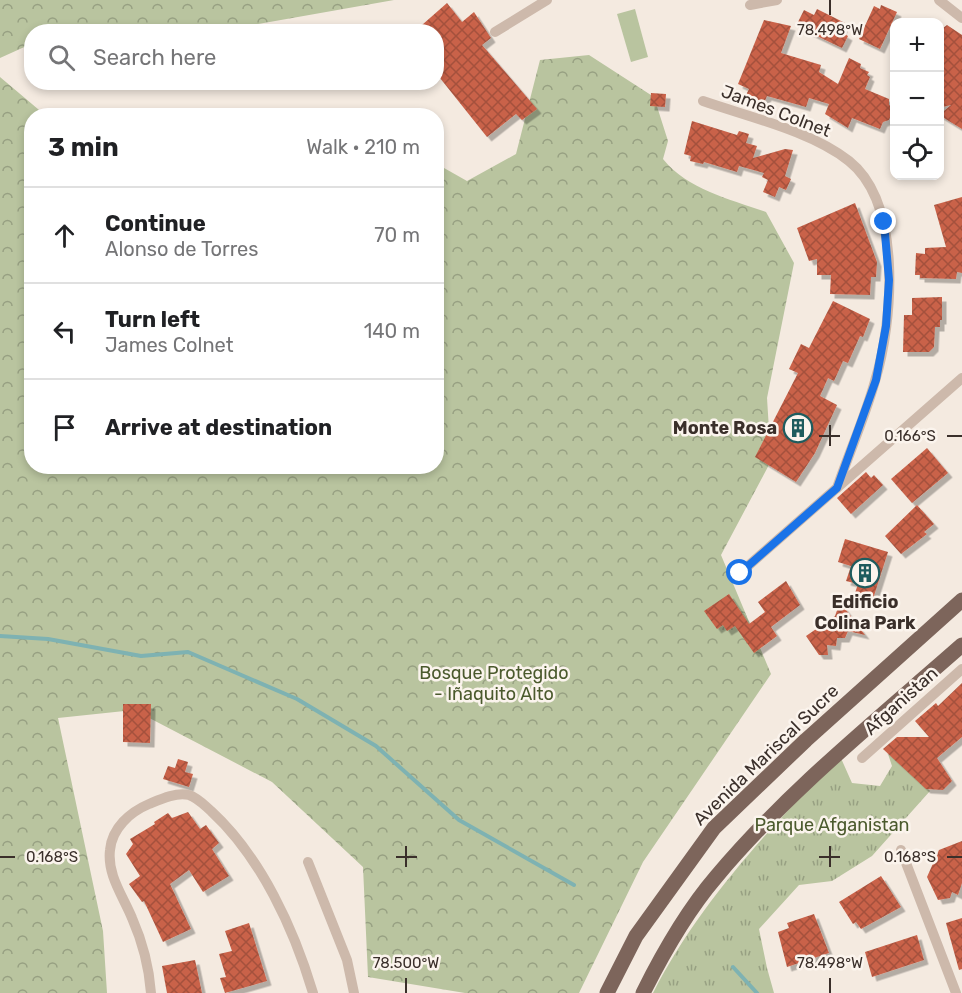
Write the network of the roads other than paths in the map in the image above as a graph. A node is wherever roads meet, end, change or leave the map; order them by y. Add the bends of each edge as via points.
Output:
1 (547, 0) edge
2 (777, 0) edge
3 (939, 0) edge
4 (750, 5) dead end
5 (962, 18) edge
6 (495, 32) dead end
7 (703, 101) dead end
8 (962, 378) edge
9 (837, 488) junction
10 (740, 573) dead end
11 (962, 600) edge
12 (962, 645) edge
13 (962, 669) edge
14 (862, 758) dead end
15 (901, 850) dead end
16 (308, 862) dead end
17 (151, 993) edge
18 (313, 993) edge
19 (354, 993) edge
20 (607, 993) edge
21 (643, 993) edge
22 (956, 993) edge

1 - 6 street
2 - 4 street
3 - 5 street
7 - 9 street, James Colnet via 824,144 861,172 880,209 889,280 887,321 876,380
8 - 9 street
9 - 10 street
11 - 20 main road, Avenida Mariscal Sucre via 714,828 636,936
12 - 21 main road via 771,816 714,878 664,950
13 - 14 street, Afganistan
15 - 22 street
16 - 19 street via 347,960
17 - 18 street via 149,964 111,873 110,848 124,819 143,806 178,795 197,799 244,851 287,924

